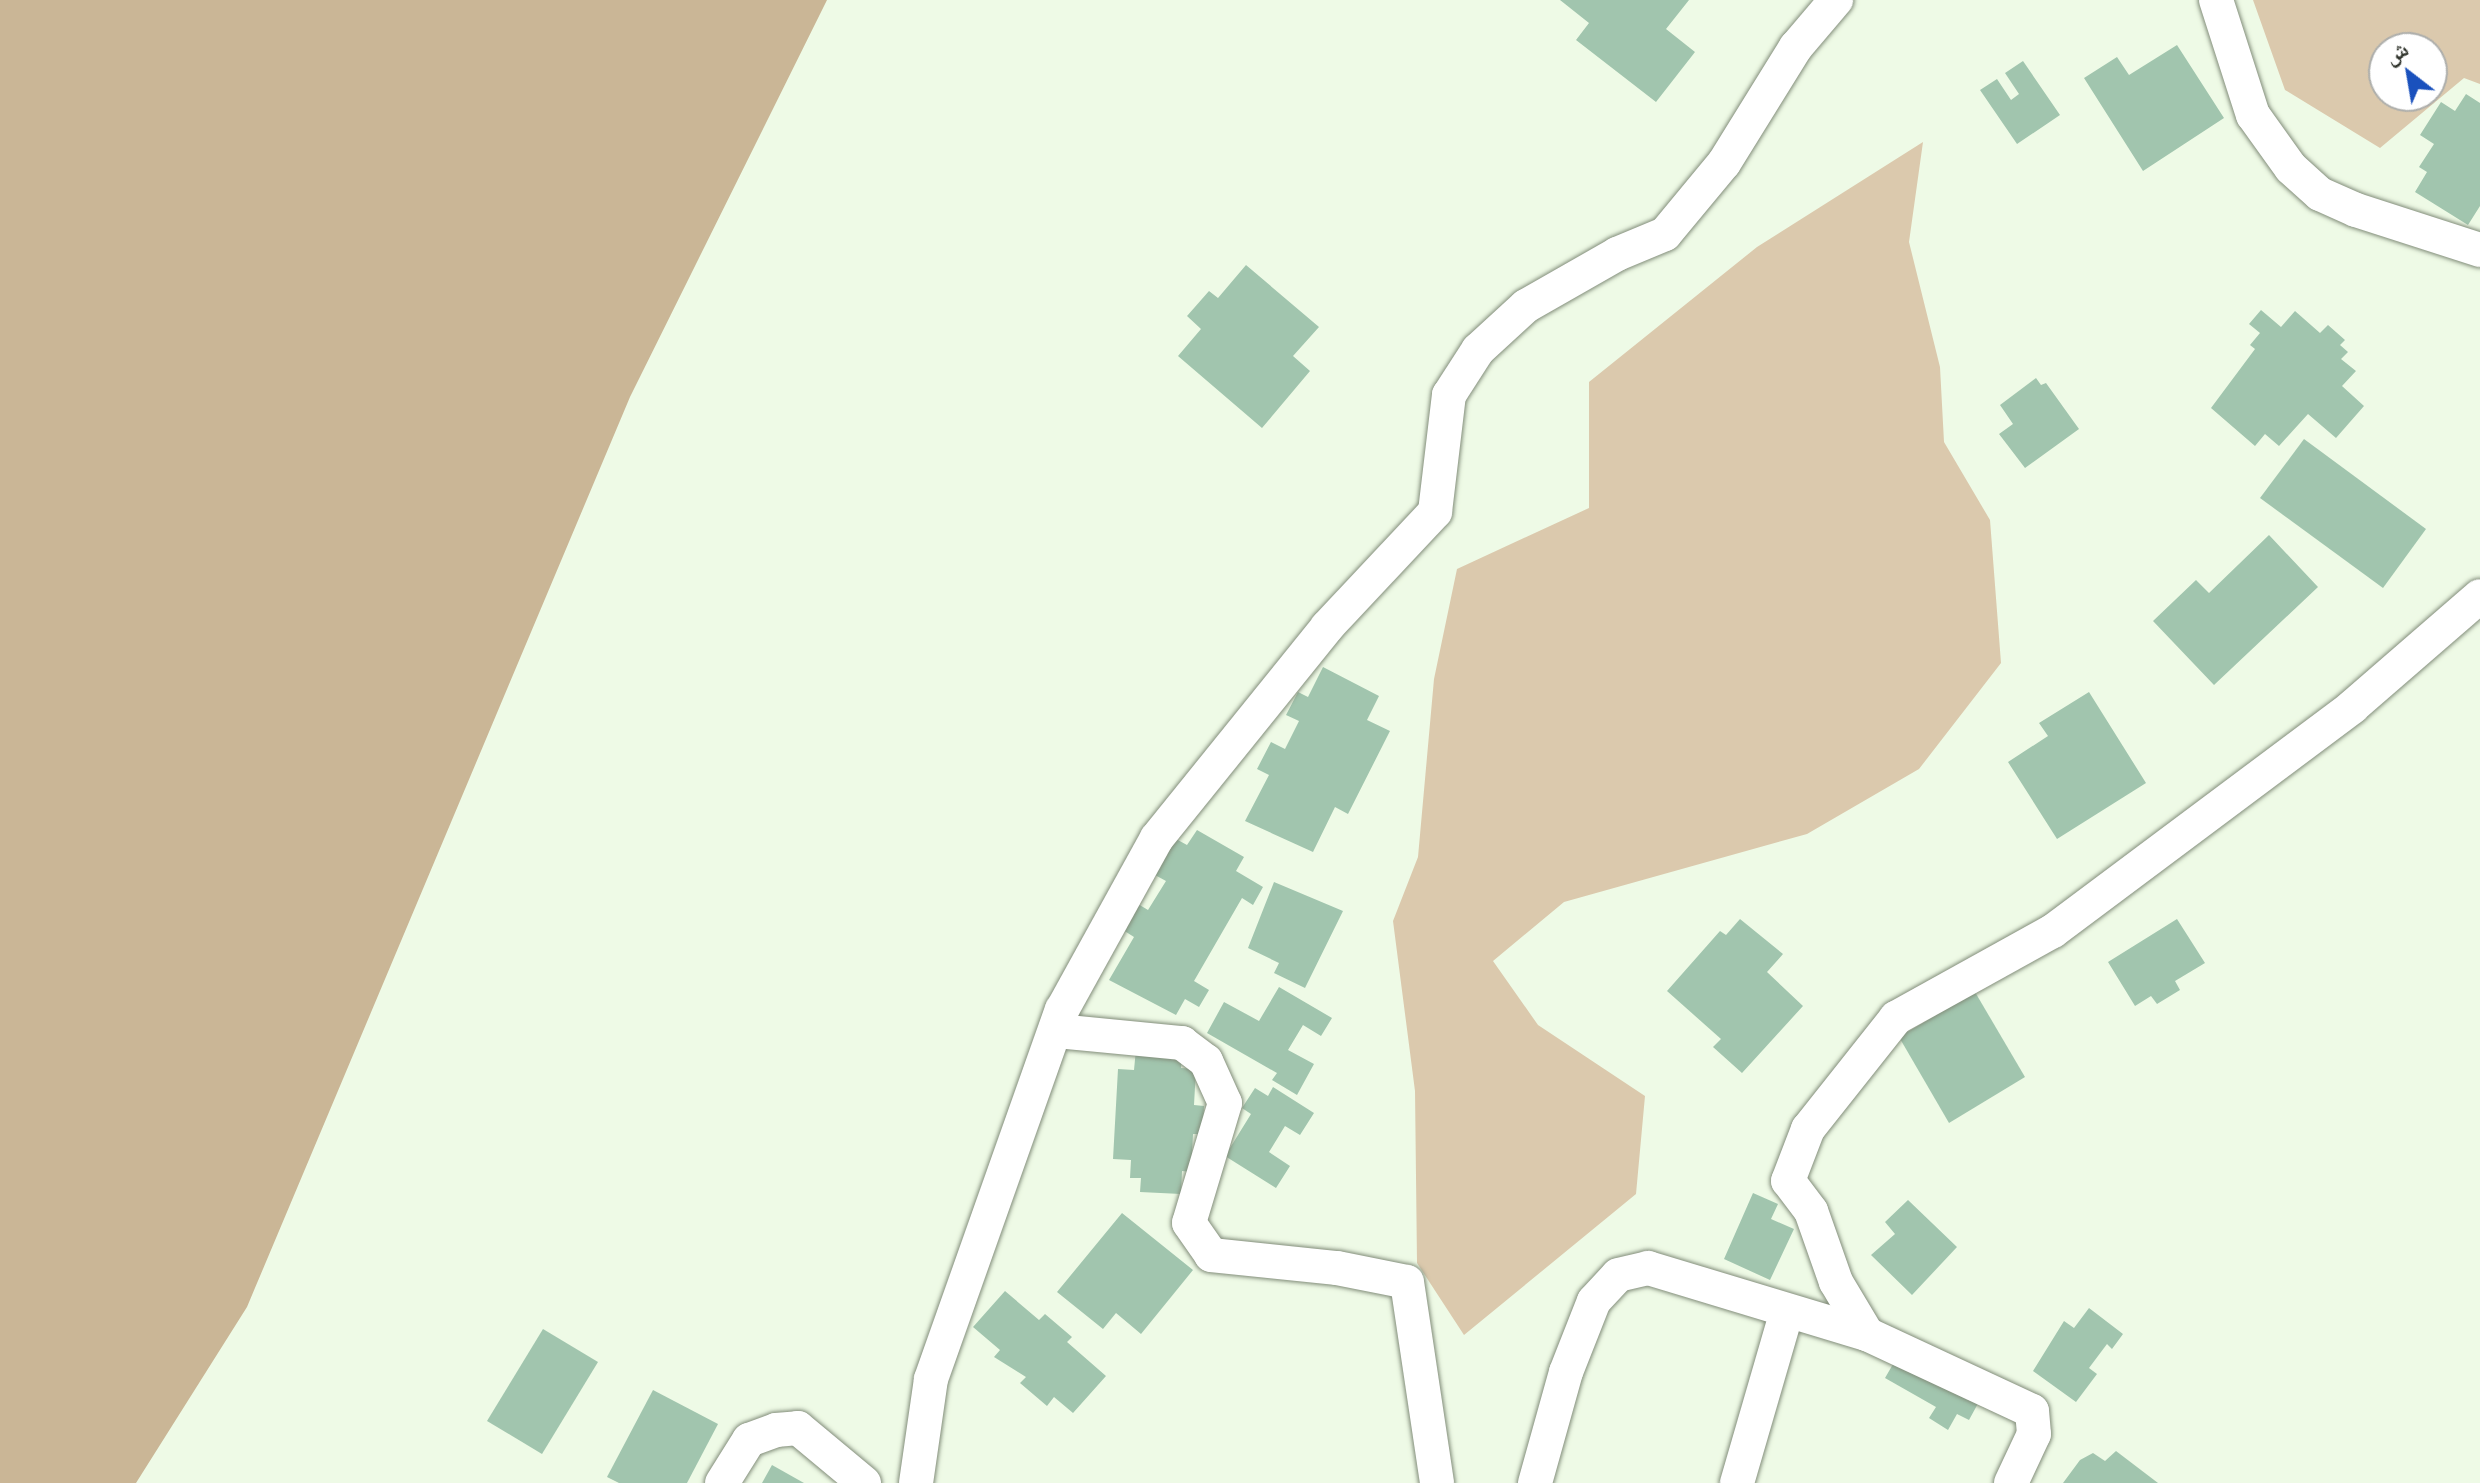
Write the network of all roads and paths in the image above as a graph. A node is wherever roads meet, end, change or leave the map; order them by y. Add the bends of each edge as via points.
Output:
1 (1836, 0) edge
2 (2216, 0) edge
3 (2480, 250) edge
4 (2480, 596) edge
5 (1057, 1031) junction
6 (1787, 1311) junction
7 (1867, 1334) junction
8 (722, 1483) edge
9 (864, 1483) edge
10 (916, 1483) edge
11 (1437, 1483) edge
12 (1535, 1483) edge
13 (1737, 1483) edge
14 (2011, 1483) edge

1 - 5 street via 1796,47 1724,163 1665,234 1617,254 1526,306 1478,350 1449,395 1435,512 1327,627 1157,838 1076,983
2 - 3 street via 2253,115 2291,168 2320,194 2356,210
4 - 7 street via 2352,707 2053,931 1896,1018 1859,1062 1808,1129 1788,1181 1811,1211 1836,1282
5 - 10 street via 931,1379
5 - 11 street via 1182,1043 1206,1061 1225,1103 1189,1223 1211,1255 1337,1268 1407,1282
6 - 7 street
6 - 12 street via 1648,1268 1618,1275 1594,1301 1566,1372
6 - 13 street
7 - 14 street via 2032,1411 2034,1434
8 - 9 street via 749,1440 798,1428

